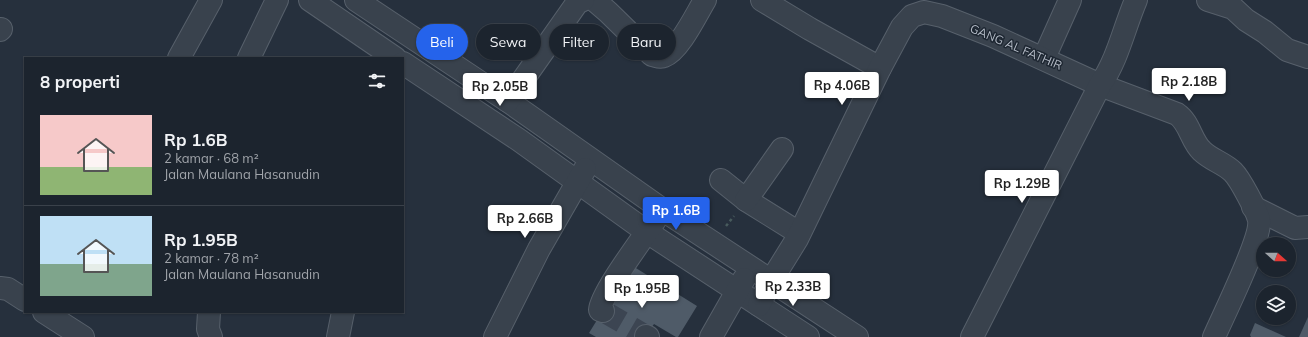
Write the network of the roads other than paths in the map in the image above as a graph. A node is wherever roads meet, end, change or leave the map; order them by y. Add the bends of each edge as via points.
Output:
1 (211, 0) edge
2 (277, 0) edge
3 (310, 0) edge
4 (356, 0) edge
5 (594, 0) edge
6 (705, 0) edge
7 (762, 0) edge
8 (1070, 0) edge
9 (1136, 0) edge
10 (1208, 0) edge
11 (577, 7) edge
12 (179, 57) edge
13 (249, 57) edge
14 (394, 57) edge
15 (1308, 57) edge
16 (1044, 58) junction
17 (404, 64) edge
18 (880, 68) junction
19 (1100, 85) junction
20 (508, 101) junction
21 (782, 149) dead end
22 (591, 159) junction
23 (721, 180) dead end
24 (578, 182) junction
25 (741, 207) junction
26 (1253, 207) junction
27 (663, 210) junction
28 (1308, 227) edge
29 (647, 232) junction
30 (798, 236) junction
31 (751, 268) junction
32 (777, 272) junction
33 (0, 288) edge
34 (737, 291) junction
35 (24, 299) edge
36 (758, 305) junction
37 (603, 311) dead end
38 (46, 313) edge
39 (209, 313) edge
40 (343, 313) edge
41 (83, 337) edge
42 (211, 337) edge
43 (338, 337) edge
44 (495, 337) edge
45 (711, 337) edge
46 (808, 337) edge
47 (857, 337) edge
48 (972, 337) edge
49 (1214, 337) edge

1 - 12 street
2 - 13 street
3 - 14 street
4 - 20 street
5 - 6 street via 652,55 660,57 666,55 685,35
7 - 18 street
8 - 16 street
9 - 19 street via 1119,47
10 - 15 street via 1233,8 1287,50
11 - 20 street
16 - 18 street, GANG AL FATHIR via 964,24 924,12 912,16 902,27
16 - 19 street, GANG AL FATHIR
17 - 24 street
18 - 30 street, GANG AL FATHIR
19 - 26 street, GANG AL FATHIR via 1183,118 1197,147 1233,172
19 - 48 street
20 - 22 street
21 - 25 street
22 - 24 street
22 - 27 street
23 - 25 street
24 - 29 street
24 - 44 street via 539,249
25 - 30 street
26 - 28 street via 1295,228
26 - 49 street, GANG AL FATHIR via 1259,221 1258,231
27 - 29 street
27 - 31 street
29 - 34 street
29 - 37 street via 615,278 601,305 600,310
30 - 32 street, GANG AL FATHIR
31 - 32 street
31 - 34 street
32 - 36 street, GANG AL FATHIR
32 - 47 street
33 - 35 street via 8,289
34 - 36 street
34 - 45 street
36 - 46 street
38 - 41 street
39 - 42 street via 208,329
40 - 43 street

